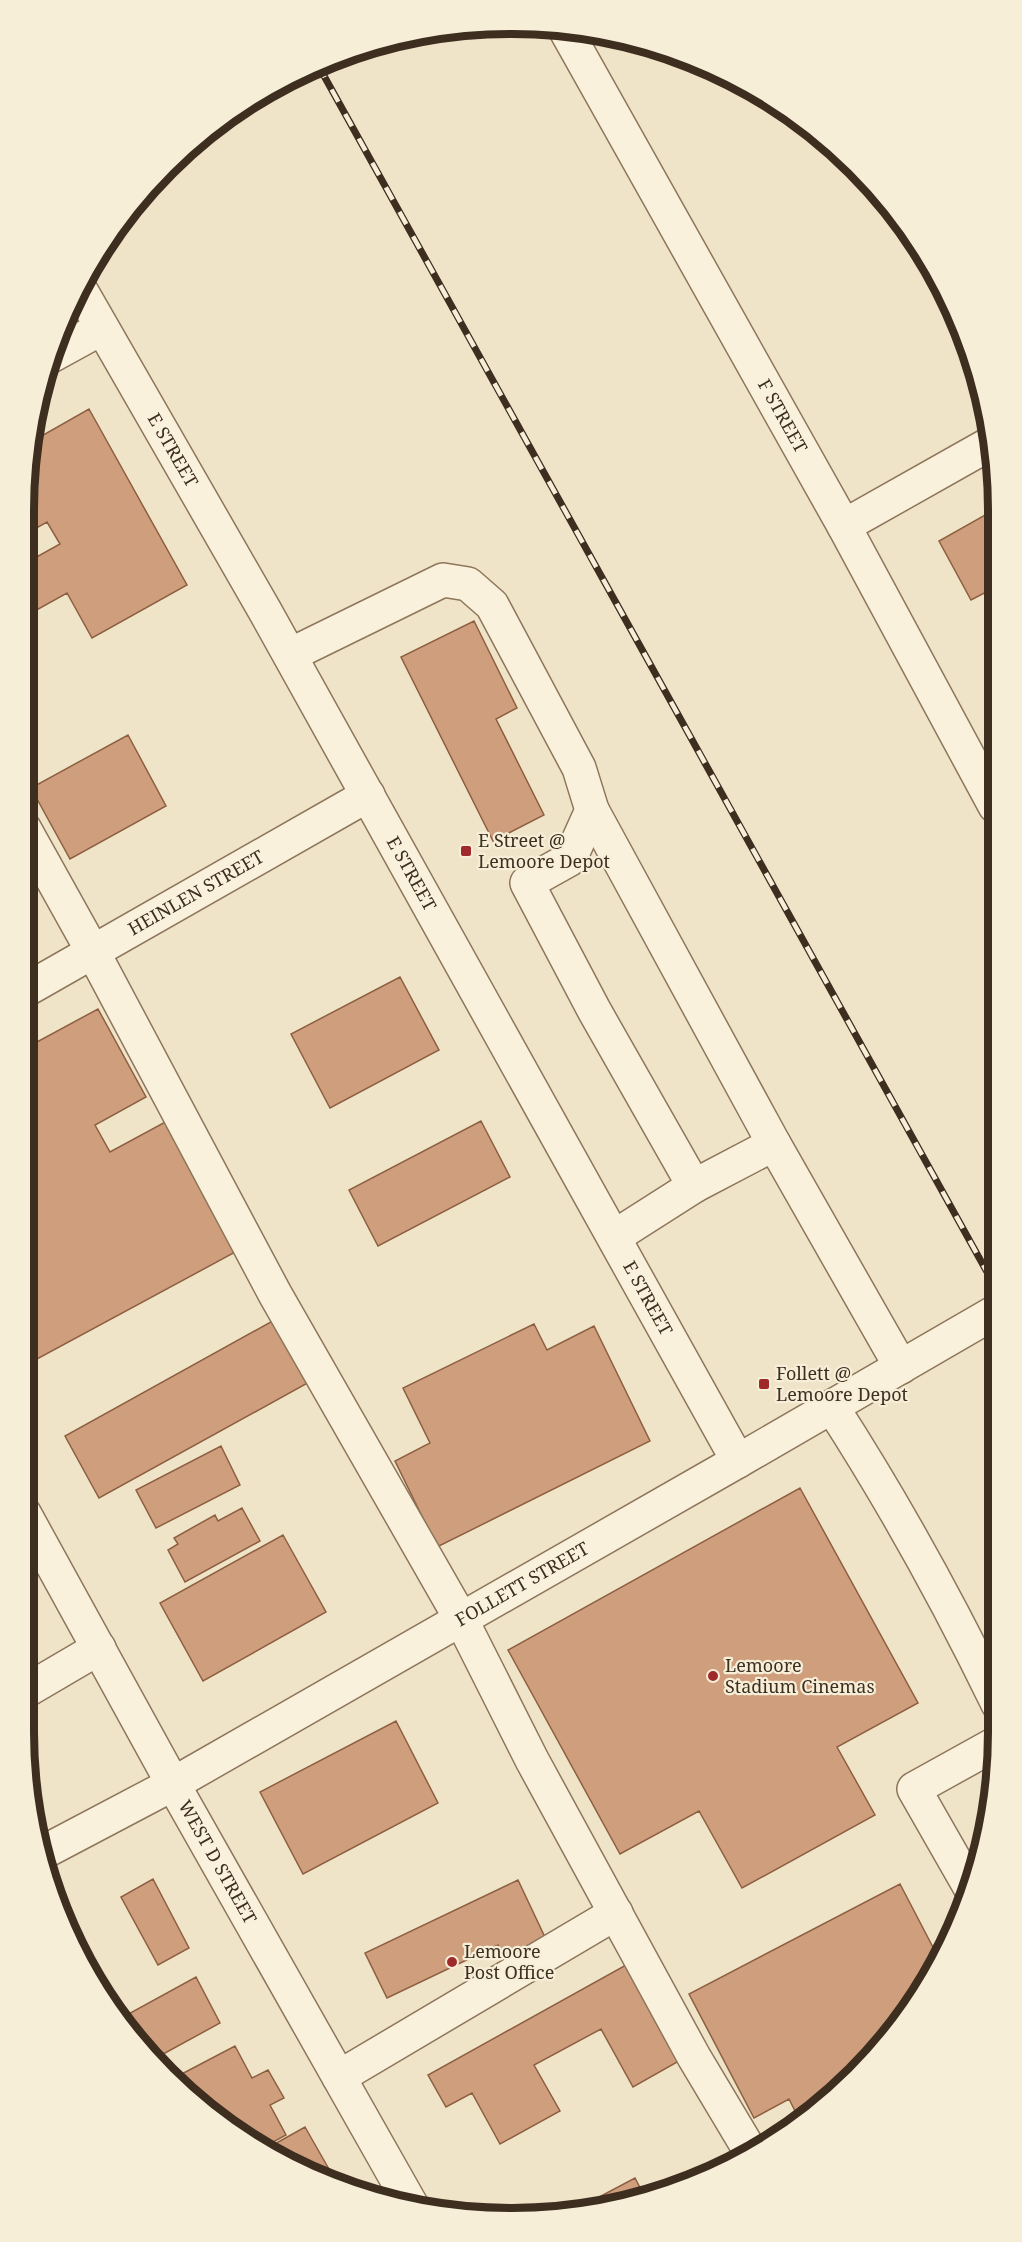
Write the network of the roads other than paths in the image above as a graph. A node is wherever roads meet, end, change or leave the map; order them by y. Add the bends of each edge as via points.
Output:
1 (570, 39) edge
2 (85, 298) edge
3 (102, 328) junction
4 (63, 349) edge
5 (983, 448) edge
6 (844, 526) junction
7 (290, 655) junction
8 (988, 793) edge
9 (369, 795) junction
10 (592, 810) junction
11 (34, 846) edge
12 (93, 952) junction
13 (34, 985) edge
14 (774, 1144) junction
15 (694, 1186) junction
16 (614, 1237) junction
17 (988, 1316) edge
18 (901, 1367) junction
19 (832, 1407) junction
20 (738, 1461) junction
21 (34, 1531) edge
22 (461, 1620) junction
23 (99, 1648) junction
24 (988, 1683) edge
25 (34, 1686) edge
26 (987, 1749) edge
27 (173, 1784) junction
28 (50, 1849) edge
29 (964, 1877) edge
30 (616, 1913) junction
31 (339, 2077) junction
32 (747, 2145) edge
33 (407, 2195) edge

1 - 6 street, F STREET
2 - 3 street, E STREET
3 - 4 street
3 - 7 street, E STREET
5 - 6 street
6 - 8 street, F STREET
7 - 9 street, E STREET
7 - 10 street via 443,580 468,584 492,604 579,768
9 - 12 street, HEINLEN STREET
9 - 16 street, E STREET
10 - 14 street
10 - 15 street via 570,859 526,883
11 - 12 street
12 - 13 street, HEINLEN STREET
12 - 22 street via 275,1294
14 - 15 street
14 - 18 street
15 - 16 street
16 - 20 street, E STREET
17 - 18 street, FOLLETT STREET
18 - 19 street, FOLLETT STREET
19 - 20 street, FOLLETT STREET
19 - 24 street via 921,1553
20 - 22 street, FOLLETT STREET
21 - 23 street, WEST D STREET
22 - 27 street, FOLLETT STREET
22 - 30 street
23 - 25 street
23 - 27 street, WEST D STREET
26 - 29 street via 914,1789
27 - 28 street, FOLLETT STREET
27 - 31 street, WEST D STREET
30 - 31 street
30 - 32 street
31 - 33 street, WEST D STREET

